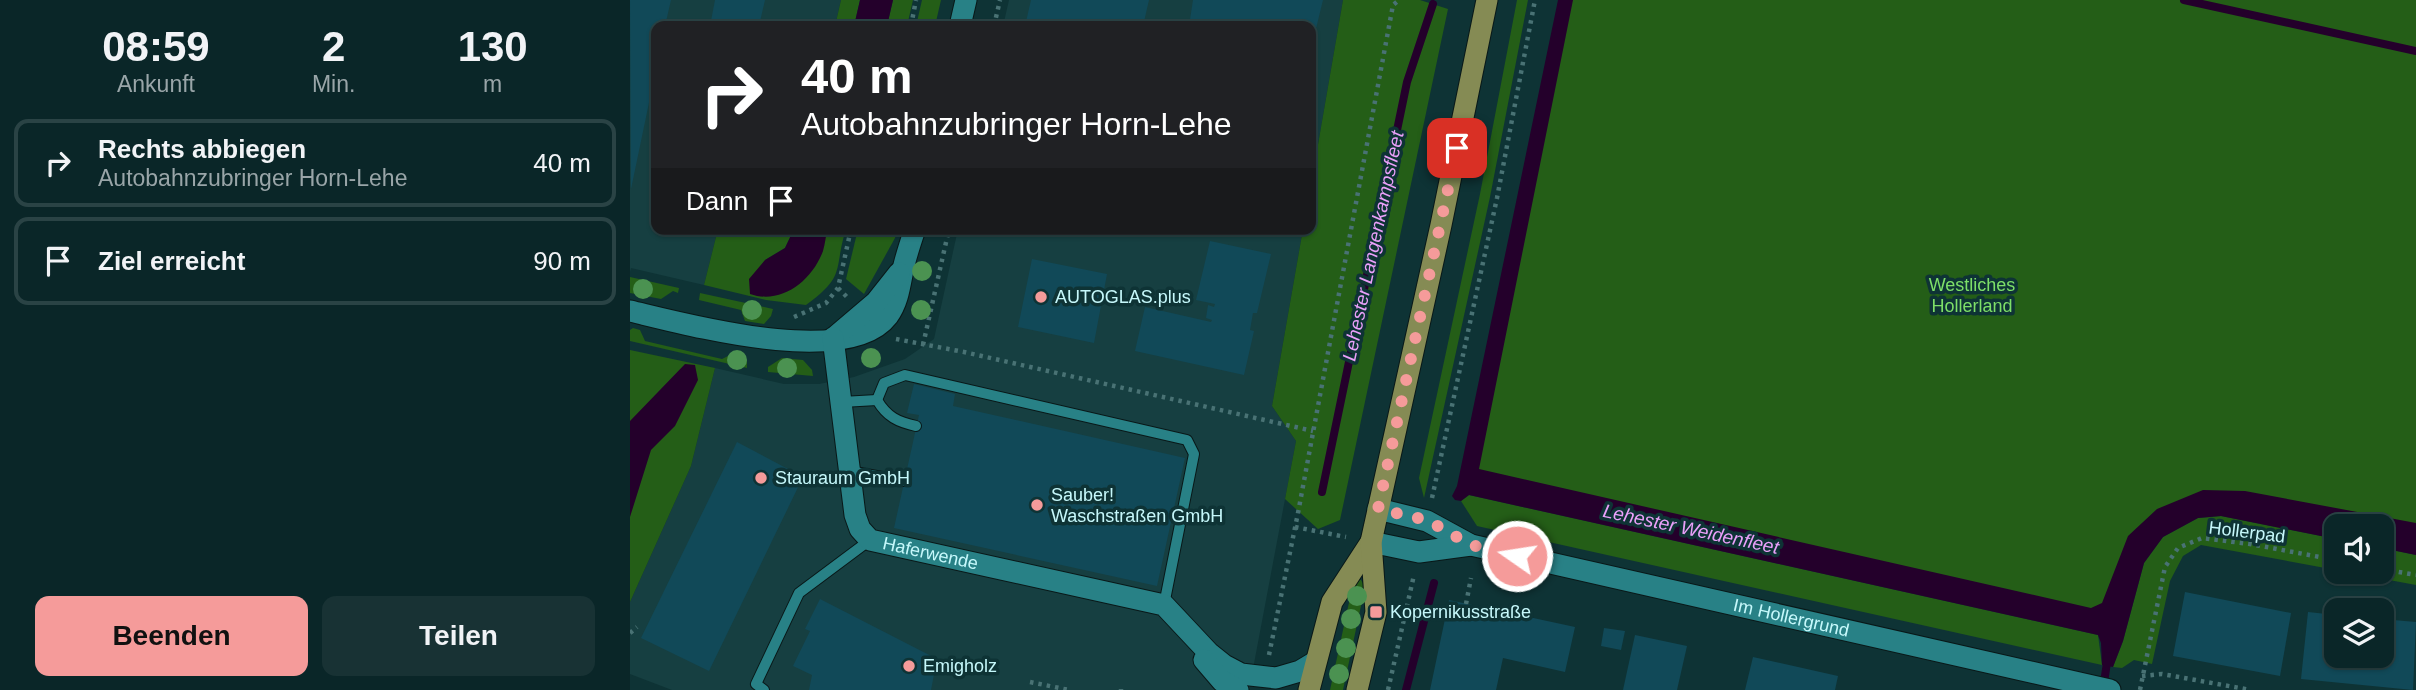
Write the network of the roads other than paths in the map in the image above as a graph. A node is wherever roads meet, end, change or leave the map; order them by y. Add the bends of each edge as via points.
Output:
1 (966, 0) edge
2 (1487, 0) edge
3 (961, 21) edge
4 (913, 235) edge
5 (630, 311) edge
6 (833, 338) junction
7 (877, 400) junction
8 (842, 402) junction
9 (916, 426) dead end
10 (849, 471) junction
11 (904, 481) dead end
12 (1378, 509) junction
13 (870, 540) junction
14 (1371, 542) junction
15 (1471, 545) junction
16 (1164, 605) junction
17 (1185, 628) junction
18 (1315, 662) junction
19 (2101, 688) edge
20 (764, 690) edge
21 (1238, 690) edge
22 (1309, 690) edge
23 (1357, 690) edge

1 - 3 street
2 - 12 main road
4 - 6 street via 895,303 887,316 863,334
5 - 6 street via 764,339
6 - 8 street, Haferwende
7 - 8 lane
7 - 9 lane via 885,414
7 - 16 lane via 884,383 905,375 1187,440 1194,454
8 - 10 street, Haferwende
10 - 11 lane
10 - 13 street, Haferwende via 855,515
12 - 14 main road
12 - 15 street, Im Hollergrund via 1427,520
13 - 16 street, Haferwende
13 - 20 lane via 799,593 756,684
14 - 15 street, Im Hollergrund via 1419,552
14 - 18 main road via 1332,601
14 - 23 main road via 1376,612
15 - 19 street, Im Hollergrund
16 - 17 street
17 - 18 street via 1224,665 1241,674 1287,676
17 - 21 street via 1212,671
18 - 22 main road

